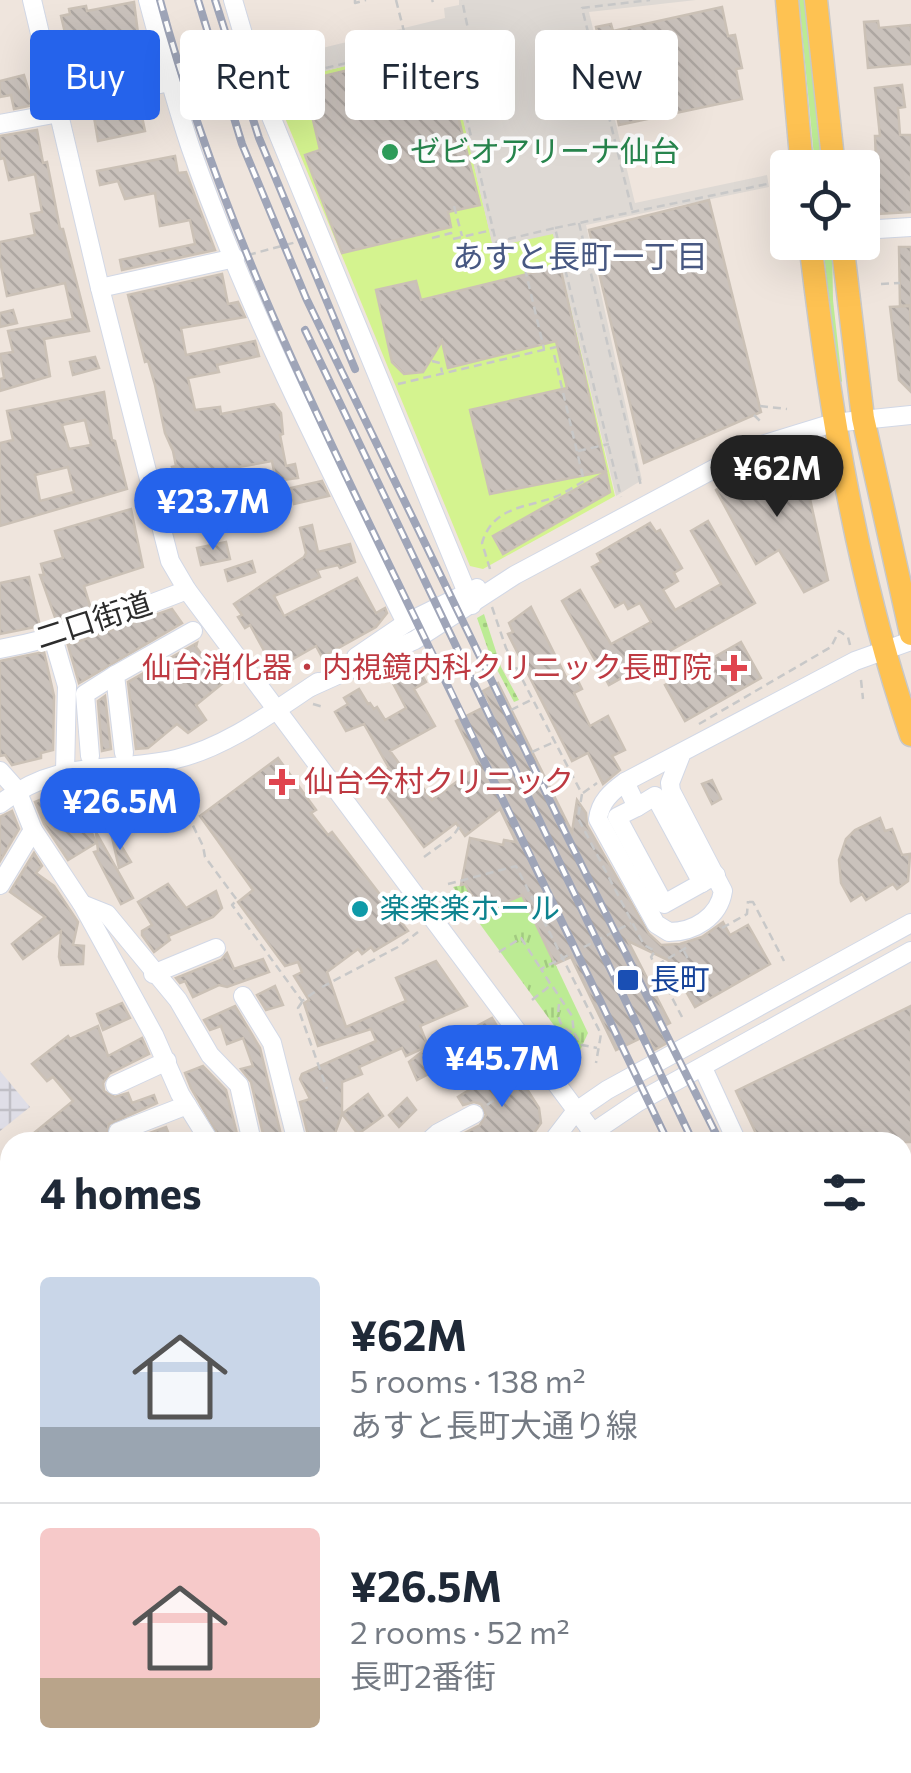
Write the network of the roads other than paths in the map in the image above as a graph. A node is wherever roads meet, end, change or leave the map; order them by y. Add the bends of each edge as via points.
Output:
1 (32, 0) edge
2 (148, 0) edge
3 (233, 0) edge
4 (787, 0) edge
5 (816, 0) edge
6 (39, 30) edge
7 (173, 81) junction
8 (160, 84) edge
9 (30, 116) edge
10 (61, 120) edge
11 (0, 124) edge
12 (800, 150) edge
13 (832, 150) edge
14 (911, 227) edge
15 (880, 229) edge
16 (235, 258) junction
17 (812, 260) edge
18 (844, 260) edge
19 (100, 288) junction
20 (911, 415) edge
21 (863, 418) junction
22 (833, 423) junction
23 (187, 590) junction
24 (470, 599) junction
25 (193, 631) dead end
26 (410, 632) junction
27 (53, 638) junction
28 (911, 638) edge
29 (0, 648) edge
30 (883, 649) junction
31 (115, 676) junction
32 (76, 693) junction
33 (277, 709) junction
34 (911, 735) edge
35 (124, 753) dead end
36 (680, 755) junction
37 (90, 756) dead end
38 (0, 771) edge
39 (65, 772) junction
40 (631, 779) junction
41 (670, 783) junction
42 (18, 790) junction
43 (0, 804) edge
44 (637, 806) junction
45 (34, 830) junction
46 (709, 879) junction
47 (0, 884) edge
48 (82, 904) junction
49 (911, 923) edge
50 (216, 948) dead end
51 (911, 951) edge
52 (154, 974) junction
53 (243, 996) dead end
54 (166, 1061) junction
55 (704, 1068) junction
56 (115, 1086) dead end
57 (187, 1105) junction
58 (576, 1112) junction
59 (474, 1114) road end
60 (118, 1132) dead end
61 (204, 1132) edge
62 (250, 1132) edge
63 (294, 1132) edge
64 (440, 1132) edge
65 (560, 1132) edge
66 (587, 1132) edge
67 (600, 1132) edge
68 (733, 1132) edge

1 - 6 street
2 - 7 street
3 - 24 street via 258,85
4 - 12 main road
5 - 13 main road
7 - 8 street
7 - 16 street
9 - 11 street
10 - 19 street
14 - 15 street
16 - 19 street
16 - 26 street
17 - 22 main road
18 - 21 main road
19 - 23 street via 159,525
20 - 21 street
21 - 22 street
21 - 28 main road
22 - 24 street via 755,447
22 - 30 main road
23 - 27 street, 二口街道
23 - 33 street
24 - 26 street
25 - 31 street
26 - 33 street
27 - 29 street, 二口街道
27 - 32 street
28 - 30 street
30 - 34 main road
30 - 36 street
31 - 32 street
31 - 35 street
32 - 37 street
32 - 39 street
33 - 39 street via 178,758
33 - 58 street
36 - 40 street
36 - 41 street
38 - 42 street
39 - 42 street
40 - 41 street
40 - 44 street
40 - 46 street via 602,804 598,820 656,924 680,932 709,918 723,891
41 - 46 street
42 - 43 street
42 - 45 street
44 - 46 street via 656,796
44 - 46 street via 617,817 664,904
45 - 47 street
45 - 48 street
48 - 52 street via 106,914
48 - 54 street
49 - 58 street
50 - 52 street
51 - 55 street
52 - 62 street via 210,1055 239,1084
53 - 63 street via 272,1043
54 - 56 street
54 - 57 street
55 - 67 street via 638,1102
55 - 68 street
57 - 60 street
57 - 61 street
58 - 65 street
58 - 66 street
59 - 64 street

